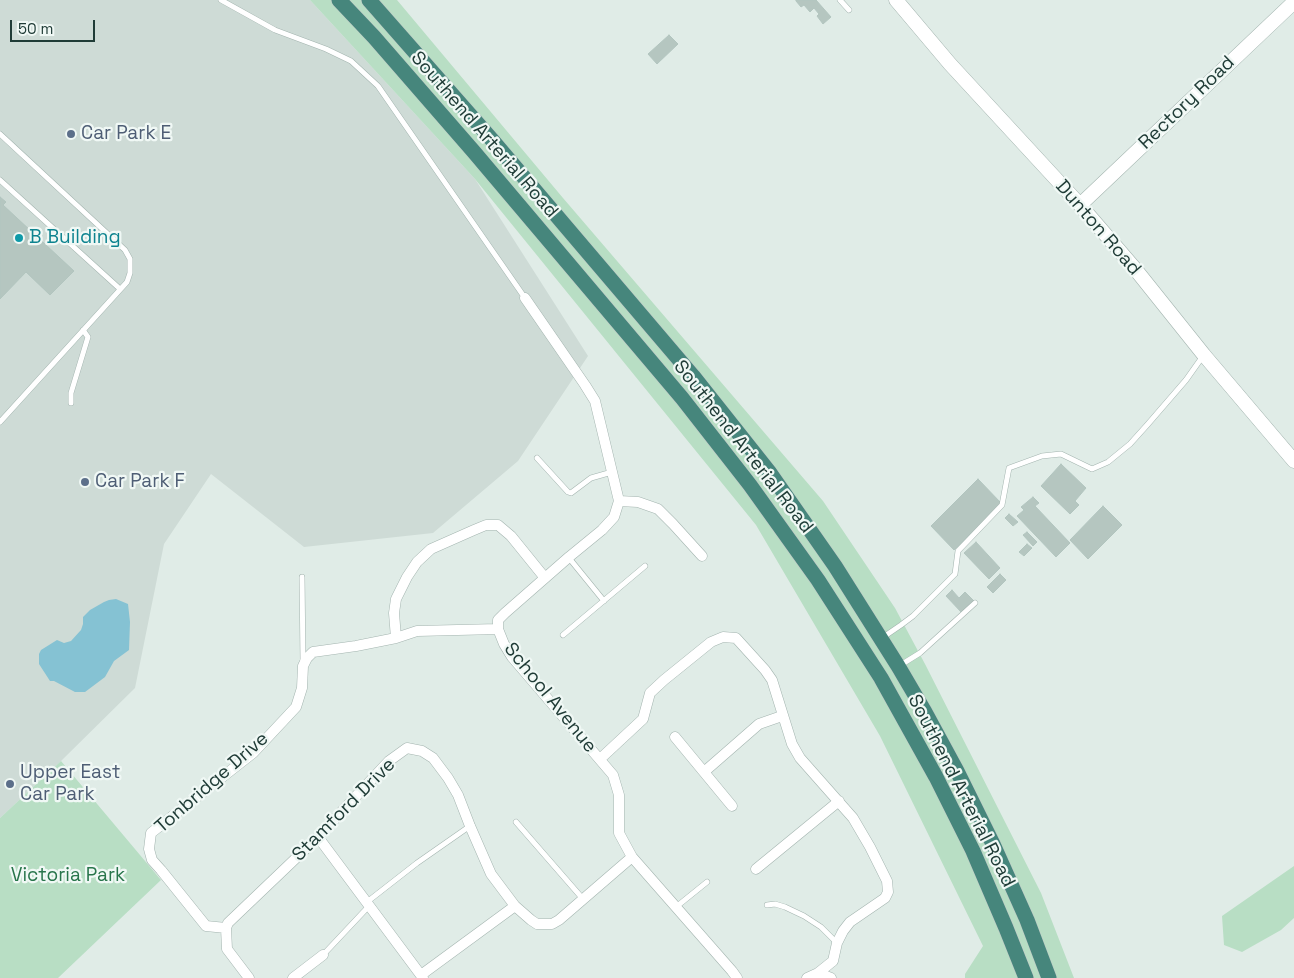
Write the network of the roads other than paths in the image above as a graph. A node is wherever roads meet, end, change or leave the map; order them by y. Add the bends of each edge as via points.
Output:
1 (221, 0) edge
2 (339, 0) edge
3 (369, 0) edge
4 (840, 0) edge
5 (896, 0) edge
6 (1294, 2) edge
7 (849, 10) dead end
8 (0, 134) edge
9 (0, 180) edge
10 (1080, 205) junction
11 (120, 289) junction
12 (525, 298) joint
13 (83, 330) junction
14 (1204, 355) junction
15 (71, 403) dead end
16 (0, 422) edge
17 (537, 458) dead end
18 (1294, 461) edge
19 (612, 472) junction
20 (619, 501) junction
21 (702, 556) dead end
22 (569, 557) junction
23 (645, 566) dead end
24 (302, 577) dead end
25 (545, 578) junction
26 (604, 601) junction
27 (975, 603) dead end
28 (498, 629) junction
29 (563, 635) dead end
30 (396, 638) junction
31 (881, 638) junction
32 (303, 666) junction
33 (898, 666) junction
34 (782, 716) junction
35 (675, 737) dead end
36 (600, 759) junction
37 (704, 772) junction
38 (839, 801) junction
39 (732, 806) dead end
40 (516, 822) dead end
41 (470, 826) junction
42 (315, 840) junction
43 (632, 857) junction
44 (756, 869) dead end
45 (707, 882) dead end
46 (584, 899) junction
47 (368, 904) junction
48 (767, 905) dead end
49 (516, 906) junction
50 (676, 907) junction
51 (226, 928) junction
52 (837, 943) junction
53 (323, 955) joint
54 (818, 973) junction
55 (422, 976) edge
56 (249, 978) edge
57 (293, 978) edge
58 (737, 978) edge
59 (807, 978) edge
60 (831, 978) edge
61 (1026, 978) edge
62 (1049, 978) edge

1 - 12 lane via 275,30 351,61 378,86
2 - 61 highway, Southend Arterial Road via 474,152 682,398 750,484 818,580 881,678 936,777 973,852
3 - 31 highway, Southend Arterial Road via 692,376 775,481
4 - 7 lane
5 - 10 street, Dunton Road via 950,64
6 - 10 street, Rectory Road
8 - 11 lane via 125,250 130,259 130,273
9 - 11 lane
10 - 14 street, Dunton Road
11 - 13 lane
12 - 19 street via 595,401
13 - 15 lane via 88,337
13 - 16 lane
14 - 18 street, Dunton Road
14 - 31 lane via 1148,424 1108,462 1092,469 1061,454 1042,456 1009,468 1002,505 958,552 955,574 913,616
17 - 19 lane via 571,493 591,478
19 - 20 street
20 - 21 street via 638,502 658,510
20 - 22 street, School Avenue via 614,517
22 - 25 street, School Avenue
22 - 26 lane
23 - 26 lane
24 - 32 lane
25 - 28 street, School Avenue via 498,620
25 - 30 street via 511,536 498,525 486,525 431,549 417,562 396,599
26 - 29 lane
27 - 33 lane via 920,653
28 - 30 street via 417,631
28 - 36 street, School Avenue via 512,657
30 - 32 street via 312,652
31 - 33 highway, Southend Arterial Road
32 - 51 street, Tonbridge Drive via 302,688 296,707 252,753 151,834 149,849 152,860 206,926
33 - 62 highway, Southend Arterial Road via 957,771 993,844
34 - 36 street via 772,680 765,670 736,638 723,637 711,642 664,680 650,694 643,719
34 - 37 street via 759,724
34 - 38 street via 800,758
35 - 37 street
36 - 43 street, School Avenue via 614,775 619,795 619,833
37 - 39 street
38 - 44 street
38 - 52 street via 870,846 887,881 888,892 885,898 850,922
40 - 46 lane
41 - 42 street, Stamford Drive via 458,795 433,758 422,751 407,748 390,761
41 - 47 lane via 417,863
41 - 49 street, Stamford Drive via 491,874
42 - 47 street via 321,841
42 - 51 street, Stamford Drive
43 - 46 street, Stamford Drive
43 - 50 street, School Avenue
45 - 50 lane
46 - 49 street, Stamford Drive via 552,924 538,924
47 - 53 lane
47 - 55 street
48 - 52 lane via 786,907 804,916 821,926
49 - 55 street
50 - 58 street, School Avenue
51 - 56 street via 227,949
52 - 54 street via 833,961
53 - 57 street
54 - 59 street
54 - 60 street

